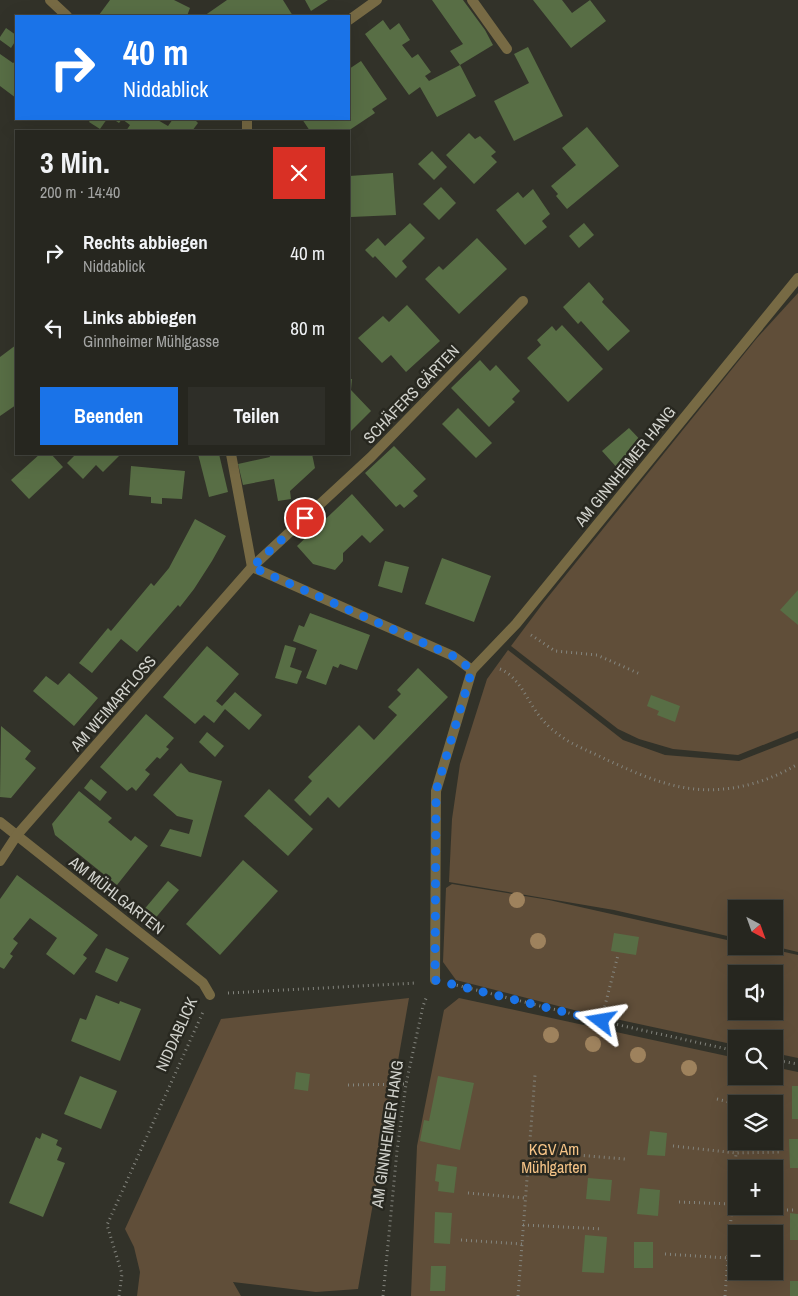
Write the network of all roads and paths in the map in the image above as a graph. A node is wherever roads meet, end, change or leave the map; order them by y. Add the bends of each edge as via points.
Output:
1 (50, 0) edge
2 (376, 0) edge
3 (472, 0) edge
4 (66, 15) edge
5 (350, 19) edge
6 (507, 49) dead end
7 (798, 278) edge
8 (523, 301) dead end
9 (231, 455) edge
10 (252, 567) junction
11 (516, 624) junction
12 (472, 670) junction
13 (640, 674) dead end
14 (798, 764) edge
15 (0, 822) edge
16 (17, 835) junction
17 (0, 861) edge
18 (618, 954) dead end
19 (435, 980) junction
20 (210, 995) junction
21 (601, 1021) junction
22 (728, 1049) edge
23 (783, 1062) edge
24 (798, 1064) edge
25 (535, 1075) dead end
26 (406, 1084) junction
27 (348, 1085) dead end
28 (717, 1099) dead end
29 (728, 1102) edge
30 (673, 1146) dead end
31 (736, 1150) edge
32 (529, 1151) junction
33 (782, 1152) dead end
34 (736, 1153) junction
35 (624, 1159) dead end
36 (735, 1160) edge
37 (468, 1193) dead end
38 (525, 1198) junction
39 (678, 1202) dead end
40 (728, 1204) edge
41 (783, 1210) edge
42 (796, 1210) dead end
43 (523, 1225) junction
44 (602, 1229) dead end
45 (461, 1240) dead end
46 (522, 1244) junction
47 (665, 1254) dead end
48 (728, 1260) joint
49 (119, 1296) edge
50 (383, 1296) edge
51 (518, 1296) edge
52 (725, 1296) edge

1 - 4 street
2 - 5 street
3 - 6 street
7 - 11 street, AM GINNHEIMER HANG
8 - 10 street, SCHÄFERS GÄRTEN via 371,457
9 - 10 street
10 - 12 street via 453,656
10 - 16 street, AM WEIMARFLOSS
11 - 12 street, AM GINNHEIMER HANG
11 - 13 path via 555,651 597,655
12 - 14 path via 494,667 503,670 558,735 617,764 681,788 717,790 742,787 779,776
12 - 19 street via 436,791
15 - 16 street, AM MÜHLGARTEN
16 - 17 street, AM WEIMARFLOSS
16 - 20 street, AM MÜHLGARTEN via 203,983
18 - 21 path
19 - 20 path, NIDDABLICK
19 - 21 path, NIDDABLICK
19 - 26 path, AM GINNHEIMER HANG via 423,1006
20 - 49 path, NIDDABLICK via 107,1225 122,1274
21 - 22 path, NIDDABLICK
23 - 24 path
25 - 32 path
26 - 27 path
26 - 50 path, AM GINNHEIMER HANG
28 - 29 path
30 - 34 path
31 - 34 path
32 - 35 path
32 - 38 path
33 - 34 path
34 - 36 path
37 - 38 path
38 - 43 path
39 - 40 path
41 - 42 path
43 - 44 path
43 - 46 path
45 - 46 path
46 - 51 path
47 - 48 path
48 - 52 path

